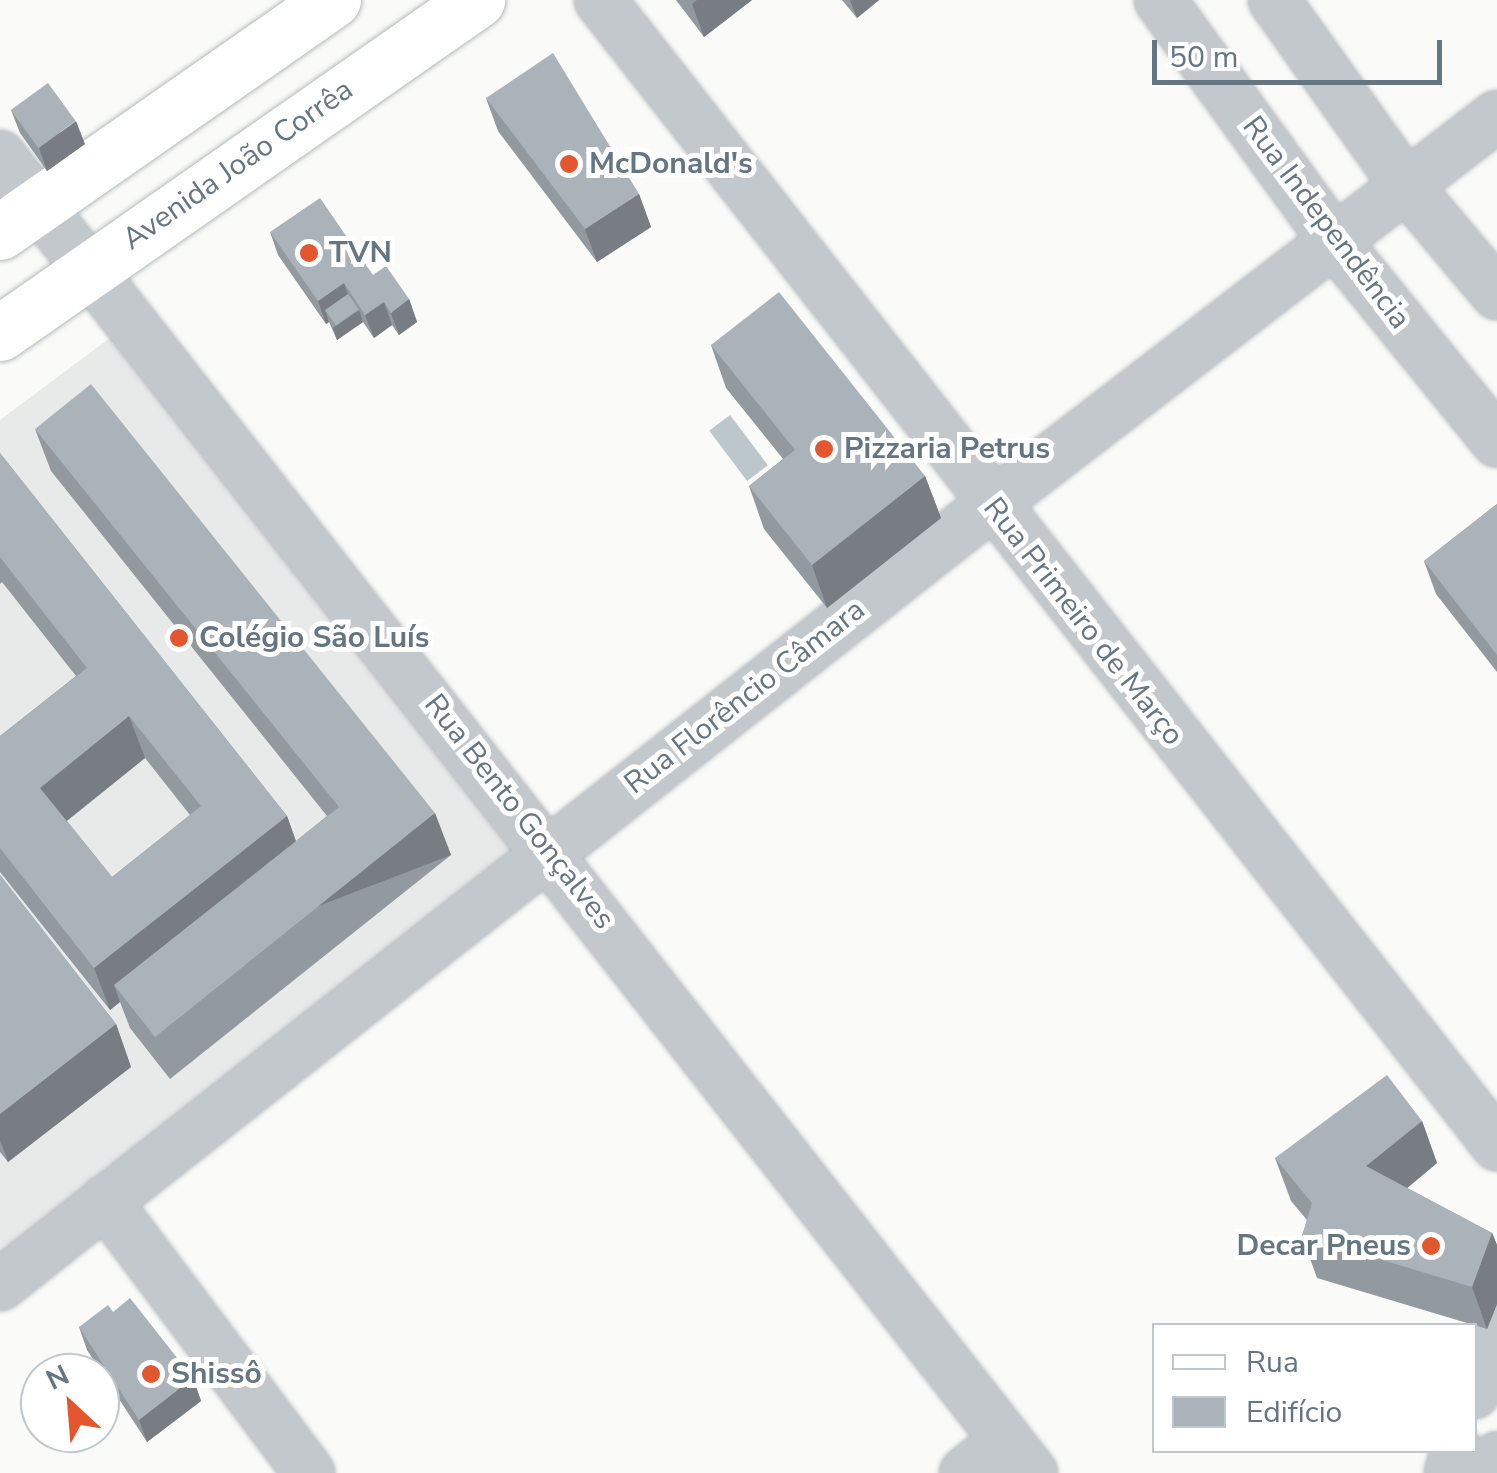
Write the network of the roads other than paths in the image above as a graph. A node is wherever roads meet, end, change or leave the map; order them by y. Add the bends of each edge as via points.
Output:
1 (334, 0) edge
2 (420, 0) edge
3 (477, 0) edge
4 (600, 0) edge
5 (1160, 0) edge
6 (1274, 0) edge
7 (1497, 116) edge
8 (296, 125) junction
9 (0, 156) edge
10 (1407, 186) junction
11 (20, 218) edge
12 (1335, 242) junction
13 (87, 269) junction
14 (1497, 294) edge
15 (0, 333) edge
16 (1497, 442) edge
17 (990, 505) junction
18 (550, 850) junction
19 (1497, 1145) edge
20 (106, 1201) junction
21 (0, 1285) edge
22 (1497, 1328) edge
23 (1477, 1385) edge
24 (1018, 1457) edge
25 (1497, 1458) edge
26 (309, 1473) edge
27 (966, 1473) edge
28 (1493, 1473) edge

1 - 11 main road
2 - 8 main road via 345,56
3 - 8 main road, Avenida João Corrêa
4 - 17 street, Rua Primeiro de Março
5 - 12 street, Rua Independência
6 - 10 street
7 - 10 street, Rua Florêncio Câmara
8 - 13 main road, Avenida João Corrêa
9 - 11 street, Rua Bento Gonçalves
10 - 12 street, Rua Florêncio Câmara
10 - 14 street
11 - 13 street, Rua Bento Gonçalves
12 - 16 street, Rua Independência
12 - 17 street, Rua Florêncio Câmara
13 - 15 main road, Avenida João Corrêa
13 - 18 street, Rua Bento Gonçalves
17 - 18 street, Rua Florêncio Câmara
17 - 19 street, Rua Primeiro de Março
18 - 20 street, Rua Florêncio Câmara
18 - 24 street, Rua Bento Gonçalves
20 - 21 street, Rua Florêncio Câmara
20 - 26 street
22 - 23 street
24 - 27 street
25 - 28 street

